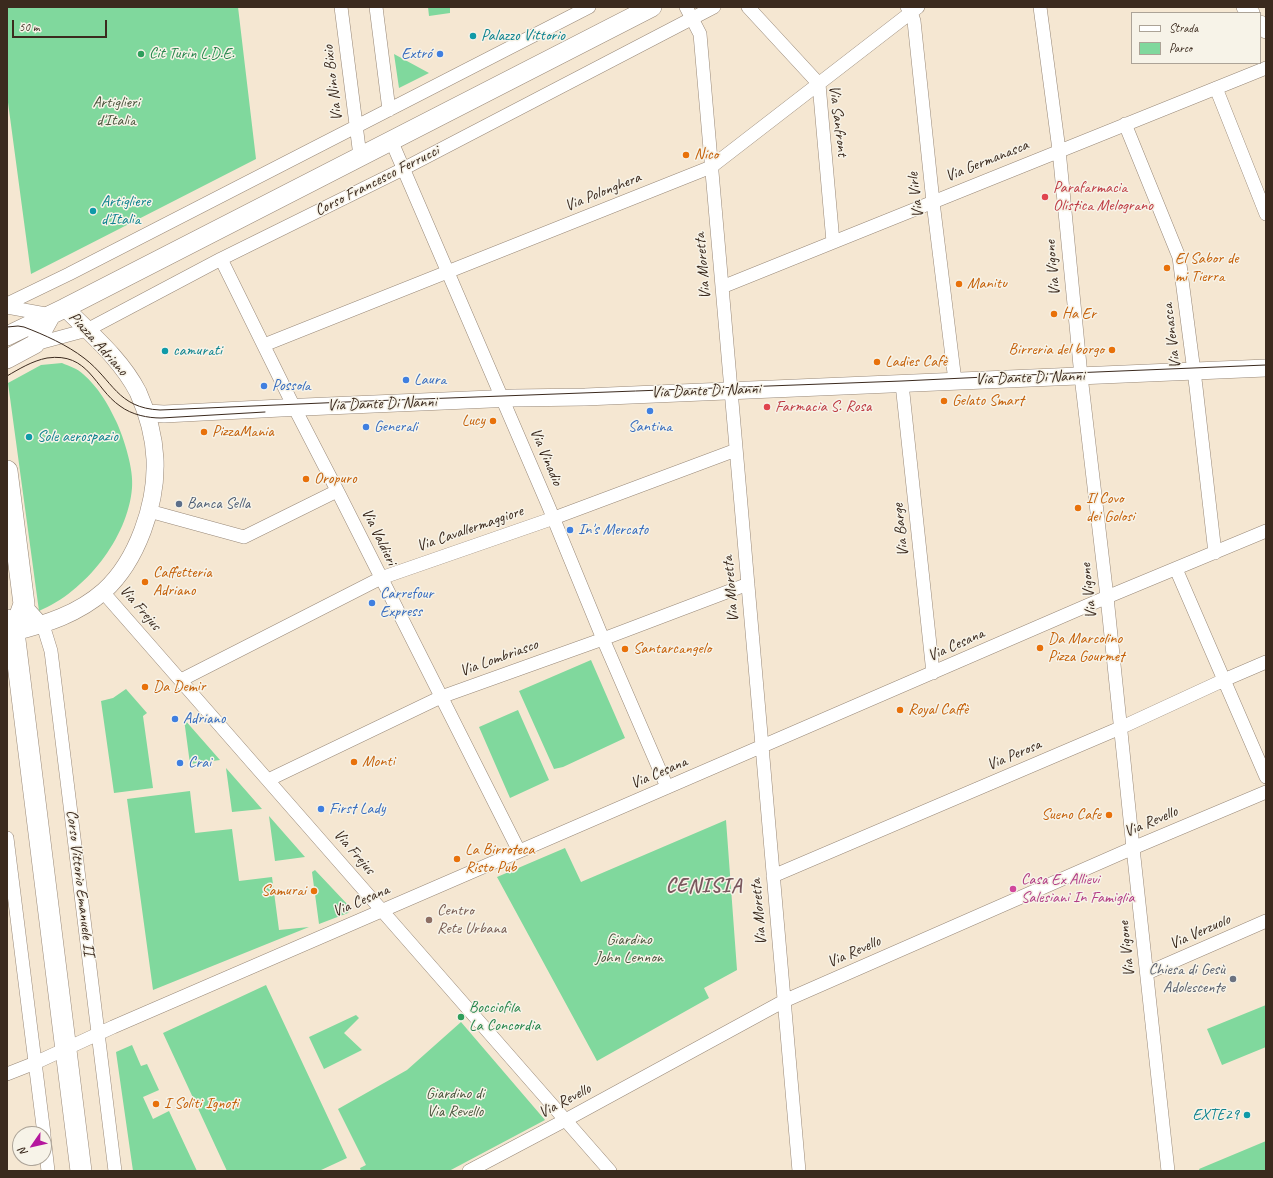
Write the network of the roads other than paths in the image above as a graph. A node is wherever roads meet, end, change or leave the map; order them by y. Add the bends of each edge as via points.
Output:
1 (341, 7) edge
2 (376, 7) edge
3 (589, 7) edge
4 (652, 7) edge
5 (714, 7) edge
6 (748, 7) edge
7 (1040, 7) edge
8 (912, 9) edge
9 (690, 13) edge
10 (1266, 68) edge
11 (819, 84) junction
12 (1216, 88) junction
13 (389, 110) junction
14 (1125, 124) junction
15 (356, 126) junction
16 (391, 140) junction
17 (1059, 150) junction
18 (360, 156) junction
19 (711, 167) junction
20 (403, 169) junction
21 (933, 202) junction
22 (1266, 214) edge
23 (833, 242) junction
24 (221, 259) junction
25 (448, 273) junction
26 (722, 287) junction
27 (7, 304) edge
28 (7, 307) edge
29 (58, 311) junction
30 (87, 330) junction
31 (7, 336) edge
32 (35, 344) junction
33 (264, 345) junction
34 (7, 359) edge
35 (1266, 368) edge
36 (1193, 370) junction
37 (1081, 376) junction
38 (955, 381) junction
39 (902, 384) junction
40 (731, 390) junction
41 (503, 399) junction
42 (294, 407) junction
43 (146, 413) junction
44 (736, 450) junction
45 (7, 471) edge
46 (337, 491) junction
47 (149, 511) junction
48 (554, 518) junction
49 (1266, 531) edge
50 (1215, 553) junction
51 (1176, 569) junction
52 (380, 578) junction
53 (748, 584) junction
54 (103, 592) junction
55 (1107, 597) junction
56 (24, 604) junction
57 (43, 625) junction
58 (9, 629) edge
59 (603, 639) junction
60 (1266, 662) edge
61 (934, 673) junction
62 (181, 680) junction
63 (1224, 680) junction
64 (441, 696) junction
65 (1120, 728) junction
66 (762, 746) junction
67 (1266, 777) edge
68 (268, 780) junction
69 (667, 788) junction
70 (1266, 792) edge
71 (7, 838) edge
72 (1133, 848) junction
73 (519, 851) junction
74 (773, 876) junction
75 (382, 910) junction
76 (1266, 921) edge
77 (13, 941) edge
78 (1147, 973) junction
79 (784, 1001) junction
80 (98, 1033) junction
81 (66, 1048) junction
82 (35, 1063) junction
83 (7, 1074) edge
84 (566, 1120) junction
85 (43, 1126) edge
86 (81, 1171) edge
87 (116, 1171) edge
88 (469, 1171) edge
89 (610, 1171) edge
90 (799, 1171) edge
91 (1168, 1171) edge

1 - 15 street, Via Nino Bixio
2 - 13 street
3 - 13 street
4 - 16 main road, Corso Francesco Ferrucci
5 - 9 street, Corso Francesco Ferrucci
6 - 11 street, Via Sanfront
7 - 17 street, Via Vigone
8 - 11 street, Via Polonghera
8 - 21 street, Via Virle
9 - 19 street, Via Moretta via 700,34
9 - 20 street, Corso Francesco Ferrucci
10 - 12 street, Via Germanasca
11 - 19 street, Via Polonghera
11 - 23 street, Via Sanfront
12 - 14 street, Via Germanasca
12 - 22 street
13 - 15 street
14 - 17 street, Via Germanasca
14 - 36 street, Via Venasca via 1179,257
15 - 18 street, Via Nino Bixio
15 - 27 street
16 - 18 main road, Corso Francesco Ferrucci
16 - 20 street, Via Vinadio
17 - 21 street, Via Germanasca
17 - 37 street, Via Vigone
18 - 29 main road, Corso Francesco Ferrucci
19 - 25 street, Via Polonghera
19 - 26 street, Via Moretta
20 - 24 street, Corso Francesco Ferrucci
20 - 25 street, Via Vinadio
21 - 23 street, Via Germanasca
21 - 38 street, Via Virle
23 - 26 street, Via Germanasca
24 - 30 street, Corso Francesco Ferrucci
24 - 33 street, Via Valdieri
25 - 33 street, Via Polonghera
25 - 41 street, Via Vinadio
26 - 40 street, Via Moretta
28 - 29 street, Piazza Adriano
29 - 30 street, Piazza Adriano
29 - 31 main road, Corso Francesco Ferrucci
29 - 32 main road
30 - 32 street, Corso Francesco Ferrucci
30 - 43 street, Piazza Adriano via 125,372
32 - 34 main road, Corso Francesco Ferrucci
33 - 42 street, Via Valdieri
35 - 36 street, Via Dante Di Nanni
36 - 37 street, Via Dante Di Nanni
36 - 50 street, Via Venasca
37 - 38 street, Via Dante Di Nanni
37 - 55 street, Via Vigone
38 - 39 street, Via Dante Di Nanni
39 - 40 street, Via Dante Di Nanni
39 - 61 street, Via Barge
40 - 41 street, Via Dante Di Nanni
40 - 44 street, Via Moretta
41 - 42 street, Via Dante Di Nanni
41 - 48 street, Via Vinadio
42 - 43 street, Via Dante Di Nanni
42 - 46 street, Via Valdieri
43 - 47 street, Piazza Adriano via 155,459
44 - 48 street, Via Cavallermaggiore
44 - 53 street, Via Moretta
45 - 56 main road
46 - 47 street via 244,537
46 - 52 street, Via Valdieri
47 - 54 street, Piazza Adriano via 143,530 123,569
48 - 52 street, Via Cavallermaggiore
48 - 59 street, Via Vinadio
49 - 50 street, Via Cesana
50 - 51 street, Via Cesana
51 - 55 street, Via Cesana
51 - 63 street
52 - 62 street, Via Cavallermaggiore
52 - 64 street, Via Valdieri
53 - 59 street, Via Lombriasco
53 - 66 street, Via Moretta
54 - 57 street, Piazza Adriano via 83,606
54 - 62 street, Via Frejus
55 - 61 street, Via Cesana
55 - 65 street, Via Vigone
56 - 57 street, Corso Vittorio Emanuele II
56 - 58 main road
57 - 58 street, Piazza Adriano
57 - 80 street, Corso Vittorio Emanuele II via 51,651
58 - 81 main road
59 - 64 street, Via Lombriasco
59 - 69 street, Via Vinadio
60 - 63 street, Via Perosa
61 - 66 street, Via Cesana
62 - 68 street, Via Frejus
63 - 65 street, Via Perosa
63 - 67 street
64 - 68 street, Via Lombriasco
64 - 73 street, Via Valdieri
65 - 72 street, Via Vigone
65 - 74 street, Via Perosa
66 - 69 street, Via Cesana
66 - 74 street, Via Moretta
68 - 75 street, Via Frejus
69 - 73 street, Via Cesana
70 - 72 street, Via Revello
71 - 77 street
72 - 78 street, Via Vigone
72 - 79 street, Via Revello
73 - 75 street, Via Cesana
74 - 79 street, Via Moretta
75 - 80 street, Via Cesana
75 - 84 street, Via Frejus
76 - 78 street, Via Verzuolo
77 - 82 street
78 - 91 street, Via Vigone
79 - 84 street, Via Revello
79 - 90 street, Via Moretta
80 - 81 street, Via Cesana
80 - 87 street, Corso Vittorio Emanuele II
81 - 82 street, Via Cesana
81 - 86 main road
82 - 83 street, Via Cesana
82 - 85 street
84 - 88 street, Via Revello
84 - 89 street, Via Frejus

